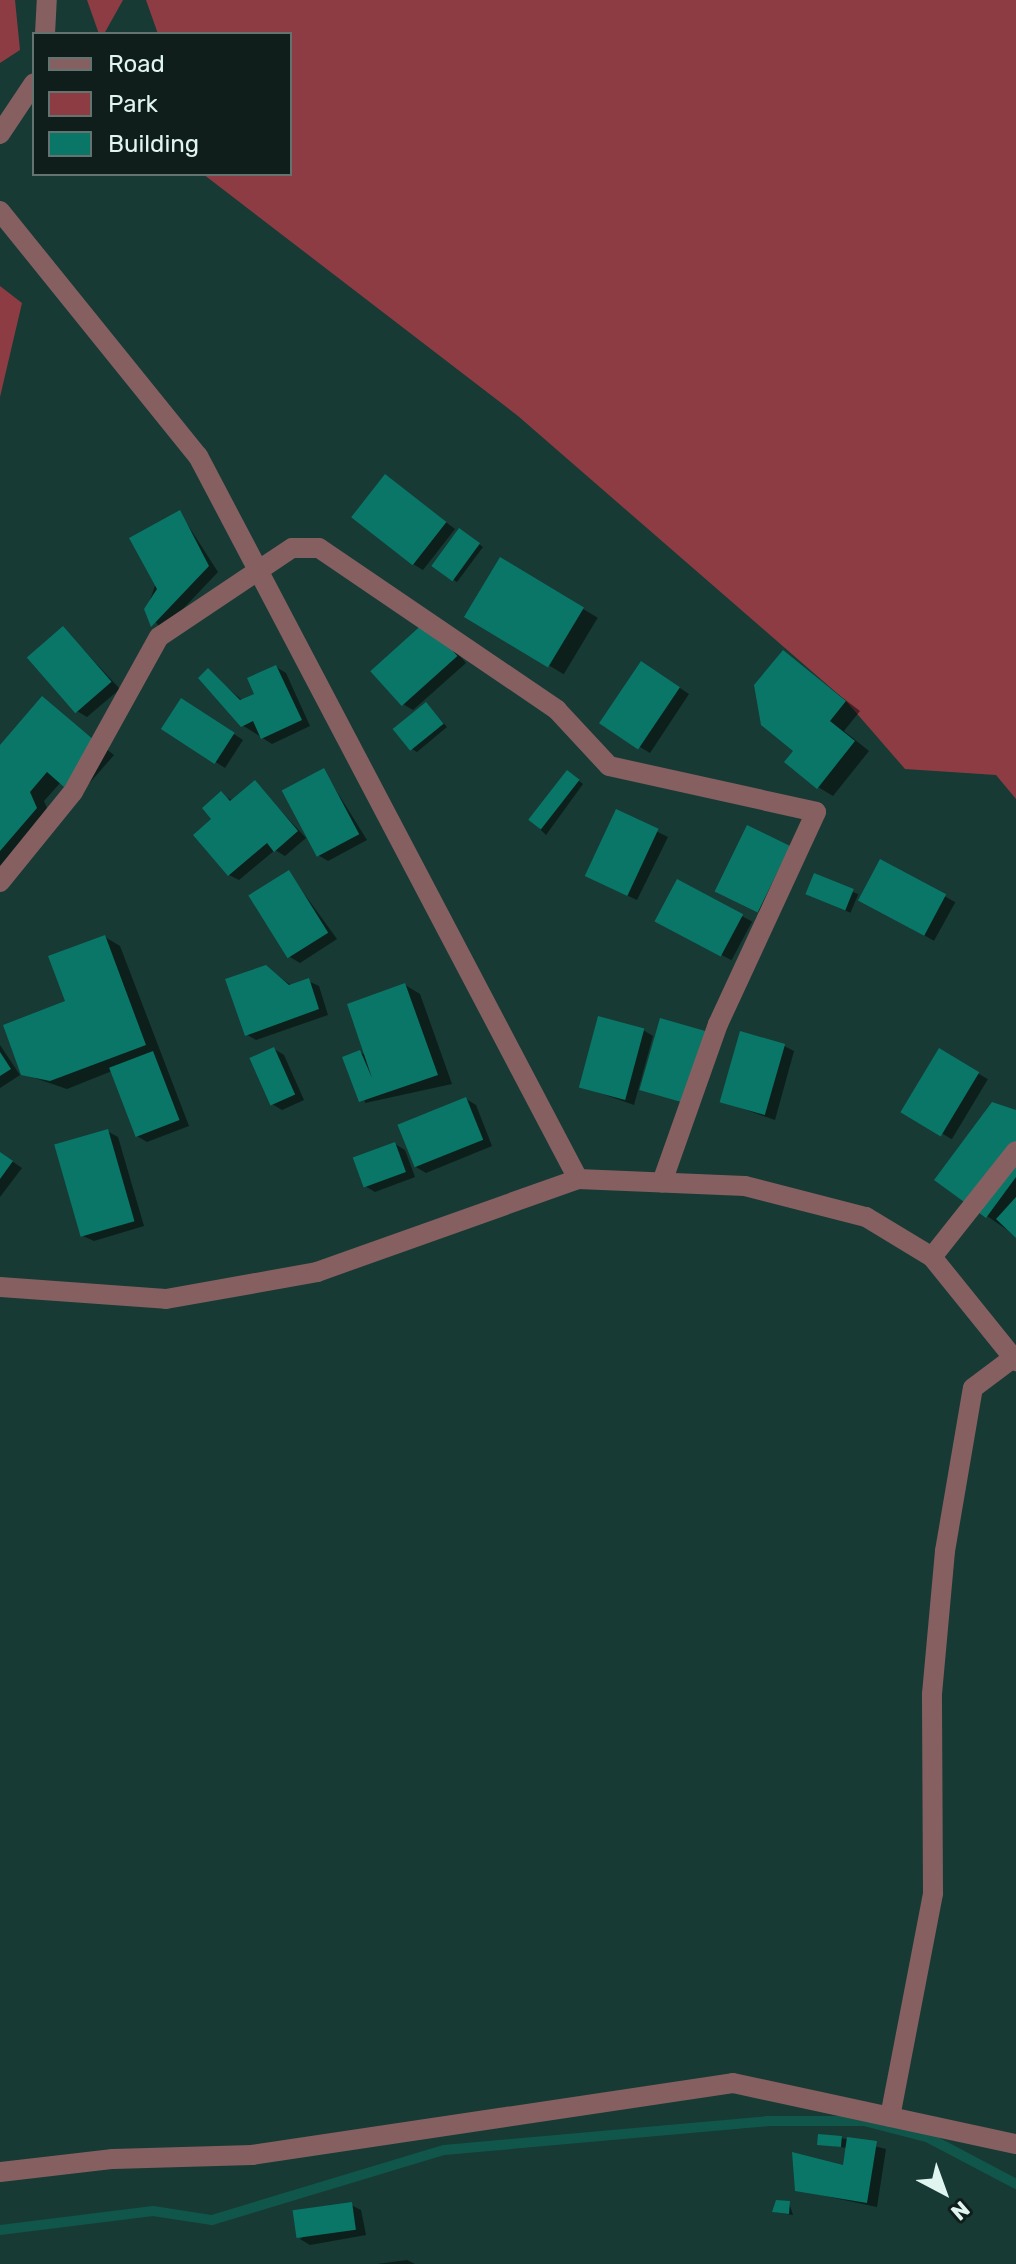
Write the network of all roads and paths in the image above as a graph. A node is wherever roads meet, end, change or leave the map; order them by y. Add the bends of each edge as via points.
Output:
1 (47, 0) edge
2 (45, 32) edge
3 (32, 86) edge
4 (0, 134) edge
5 (0, 211) edge
6 (263, 570) junction
7 (0, 882) edge
8 (1016, 1151) edge
9 (578, 1179) junction
10 (662, 1182) junction
11 (932, 1257) junction
12 (0, 1287) edge
13 (1014, 1359) edge
14 (890, 2117) junction
15 (1016, 2144) edge
16 (0, 2172) edge

1 - 2 street
3 - 4 street
5 - 6 street via 198,456
6 - 7 street via 159,637 73,792
6 - 9 street
6 - 10 street via 292,548 319,548 557,710 609,766 816,812 718,1024
8 - 11 street
9 - 10 street
9 - 12 street via 317,1272 166,1299
10 - 11 street via 745,1186 866,1217
11 - 13 street
13 - 14 street via 973,1388 945,1551 932,1694 933,1893
14 - 15 street
14 - 16 street via 733,2083 252,2155 113,2159

